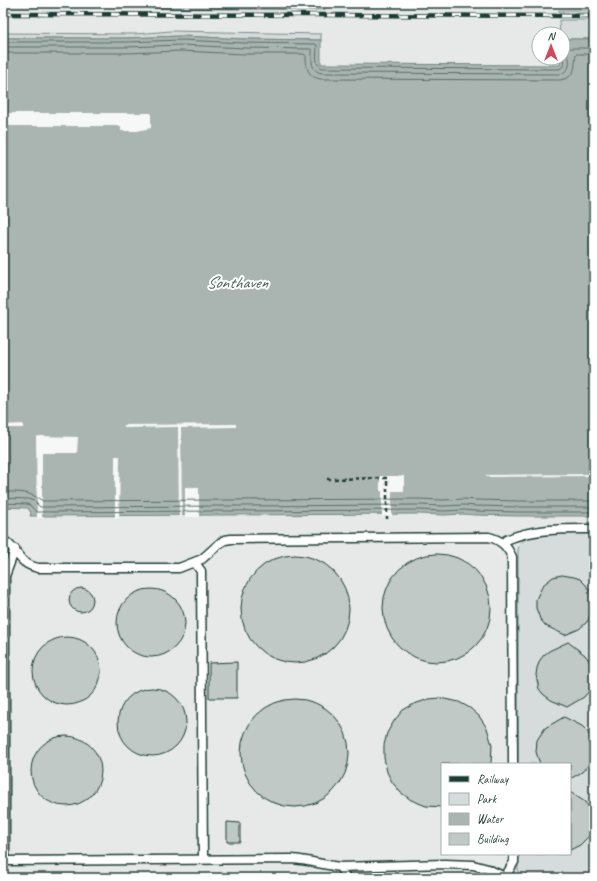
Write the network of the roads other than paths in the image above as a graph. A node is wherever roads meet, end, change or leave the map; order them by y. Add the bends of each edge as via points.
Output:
1 (594, 528) edge
2 (3, 540) edge
3 (504, 545) junction
4 (15, 549) junction
5 (195, 563) junction
6 (513, 763) edge
7 (514, 855) edge
8 (202, 859) junction
9 (4, 861) edge
10 (340, 866) junction
11 (506, 877) edge
12 (346, 878) edge

1 - 3 lane via 529,532 506,540
2 - 4 lane
3 - 5 lane via 489,537 231,539 220,543
3 - 6 lane via 512,556
4 - 5 lane via 21,560 38,568 179,568
4 - 9 lane via 5,576
5 - 8 lane via 201,571
7 - 11 lane via 514,862
8 - 9 lane
8 - 10 lane via 292,858
10 - 11 lane via 473,865
10 - 12 lane

